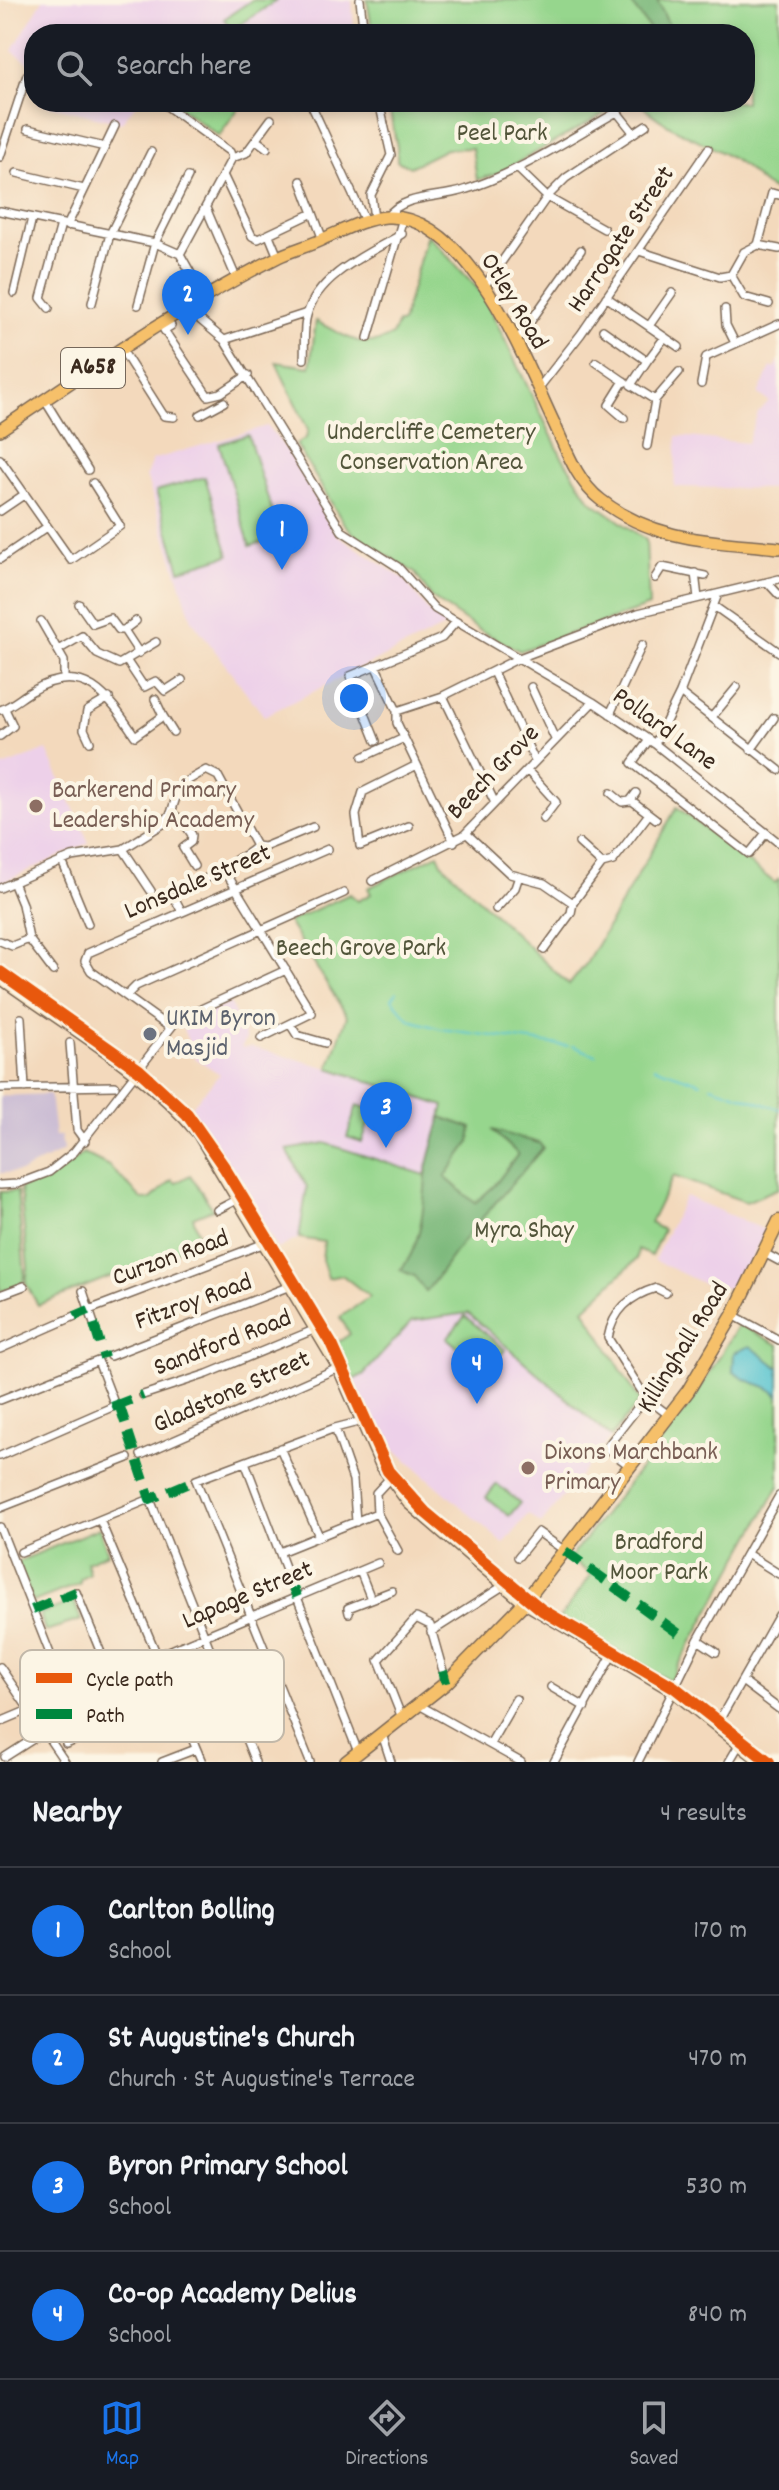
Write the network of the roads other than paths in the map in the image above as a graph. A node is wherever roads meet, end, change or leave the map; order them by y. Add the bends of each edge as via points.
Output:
1 (360, 0) edge
2 (363, 24) edge
3 (24, 84) edge
4 (175, 112) edge
5 (316, 112) edge
6 (381, 112) edge
7 (271, 119) dead end
8 (646, 125) dead end
9 (115, 126) dead end
10 (28, 129) dead end
11 (633, 132) junction
12 (256, 140) junction
13 (105, 147) junction
14 (267, 148) dead end
15 (708, 149) dead end
16 (151, 152) dead end
17 (0, 157) edge
18 (232, 158) junction
19 (517, 168) junction
20 (17, 173) dead end
21 (223, 175) junction
22 (188, 177) dead end
23 (301, 181) dead end
24 (84, 189) junction
25 (779, 195) edge
26 (547, 197) junction
27 (206, 208) junction
28 (0, 211) edge
29 (311, 214) junction
30 (32, 218) junction
31 (403, 218) junction
32 (375, 219) junction
33 (64, 225) junction
34 (604, 229) dead end
35 (110, 234) junction
36 (402, 234) junction
37 (269, 235) junction
38 (323, 240) junction
39 (155, 243) junction
40 (758, 245) junction
41 (779, 249) edge
42 (581, 250) dead end
43 (639, 251) junction
44 (180, 254) junction
45 (278, 257) junction
46 (731, 275) junction
47 (238, 280) junction
48 (484, 287) junction
49 (14, 293) dead end
50 (672, 293) dead end
51 (606, 297) junction
52 (205, 298) junction
53 (92, 303) dead end
54 (769, 304) dead end
55 (138, 305) dead end
56 (49, 308) dead end
57 (187, 309) junction
58 (725, 309) dead end
59 (307, 313) junction
60 (779, 324) edge
61 (171, 326) dead end
62 (649, 326) junction
63 (603, 330) dead end
64 (665, 337) junction
65 (368, 338) dead end
66 (224, 340) junction
67 (516, 342) junction
68 (735, 343) junction
69 (679, 347) dead end
70 (122, 350) junction
71 (304, 359) dead end
72 (647, 361) junction
73 (596, 362) dead end
74 (679, 372) dead end
75 (248, 375) junction
76 (627, 383) junction
77 (701, 384) dead end
78 (538, 389) junction
79 (213, 397) junction
80 (44, 399) junction
81 (655, 400) junction
82 (200, 415) dead end
83 (174, 417) dead end
84 (624, 418) dead end
85 (0, 430) edge
86 (647, 446) dead end
87 (0, 459) edge
88 (88, 470) dead end
89 (93, 483) dead end
90 (25, 494) junction
91 (0, 511) edge
92 (47, 527) junction
93 (779, 548) edge
94 (0, 559) edge
95 (695, 573) junction
96 (705, 576) dead end
97 (655, 578) dead end
98 (779, 579) edge
99 (767, 582) junction
100 (718, 594) junction
101 (779, 595) edge
102 (698, 598) junction
103 (79, 604) dead end
104 (714, 606) junction
105 (41, 621) dead end
106 (136, 621) dead end
107 (455, 623) junction
108 (124, 630) junction
109 (156, 642) dead end
110 (642, 645) dead end
111 (58, 650) junction
112 (779, 652) edge
113 (139, 653) junction
114 (519, 658) junction
115 (126, 660) junction
116 (375, 665) junction
117 (494, 674) junction
118 (64, 677) junction
119 (182, 680) dead end
120 (531, 687) dead end
121 (737, 687) dead end
122 (680, 693) junction
123 (443, 696) junction
124 (109, 698) junction
125 (155, 699) dead end
126 (593, 702) junction
127 (2, 710) edge
128 (397, 711) junction
129 (610, 714) junction
130 (163, 716) junction
131 (712, 717) junction
132 (774, 718) dead end
133 (173, 732) dead end
134 (0, 736) edge
135 (404, 738) junction
136 (555, 739) junction
137 (376, 741) dead end
138 (90, 742) dead end
139 (652, 742) junction
140 (751, 750) junction
141 (363, 757) dead end
142 (535, 761) junction
143 (417, 765) junction
144 (527, 770) junction
145 (779, 770) edge
146 (611, 793) dead end
147 (495, 803) junction
148 (171, 813) junction
149 (649, 814) junction
150 (543, 819) dead end
151 (656, 819) dead end
152 (409, 826) dead end
153 (313, 827) dead end
154 (466, 833) junction
155 (766, 833) junction
156 (454, 842) junction
157 (579, 843) dead end
158 (779, 843) edge
159 (256, 846) junction
160 (123, 849) junction
161 (328, 849) dead end
162 (62, 861) junction
163 (602, 864) junction
164 (194, 866) dead end
165 (225, 871) junction
166 (518, 879) junction
167 (372, 881) dead end
168 (13, 882) junction
169 (0, 888) edge
170 (237, 889) junction
171 (151, 891) dead end
172 (344, 893) dead end
173 (573, 903) junction
174 (496, 909) dead end
175 (182, 912) junction
176 (563, 923) junction
177 (88, 924) dead end
178 (261, 930) junction
179 (572, 931) dead end
180 (29, 939) junction
181 (0, 941) edge
182 (544, 950) dead end
183 (286, 970) junction
184 (53, 971) dead end
185 (0, 978) edge
186 (126, 996) junction
187 (21, 1018) dead end
188 (290, 1024) junction
189 (169, 1027) junction
190 (261, 1038) dead end
191 (70, 1043) dead end
192 (325, 1043) dead end
193 (135, 1074) junction
194 (115, 1086) dead end
195 (74, 1087) junction
196 (0, 1088) edge
197 (25, 1088) junction
198 (85, 1141) junction
199 (0, 1185) edge
200 (240, 1198) junction
201 (217, 1210) dead end
202 (779, 1221) edge
203 (265, 1243) junction
204 (764, 1253) junction
205 (779, 1261) edge
206 (24, 1286) dead end
207 (290, 1286) junction
208 (83, 1291) dead end
209 (666, 1293) dead end
210 (0, 1295) edge
211 (89, 1310) junction
212 (733, 1315) junction
213 (75, 1316) dead end
214 (94, 1324) dead end
215 (316, 1329) junction
216 (779, 1340) edge
217 (0, 1349) edge
218 (110, 1356) dead end
219 (338, 1368) junction
220 (143, 1395) dead end
221 (0, 1400) edge
222 (639, 1406) dead end
223 (670, 1416) junction
224 (362, 1421) junction
225 (335, 1428) junction
226 (280, 1448) junction
227 (141, 1455) dead end
228 (0, 1456) edge
229 (128, 1458) dead end
230 (245, 1462) junction
231 (630, 1466) junction
232 (389, 1479) junction
233 (779, 1496) edge
234 (0, 1508) edge
235 (377, 1513) junction
236 (100, 1520) junction
237 (356, 1522) junction
238 (0, 1527) edge
239 (319, 1536) junction
240 (398, 1551) dead end
241 (565, 1551) junction
242 (21, 1552) dead end
243 (280, 1552) junction
244 (747, 1554) junction
245 (10, 1557) junction
246 (518, 1557) dead end
247 (0, 1561) edge
248 (378, 1563) dead end
249 (360, 1571) junction
250 (779, 1574) edge
251 (503, 1586) junction
252 (293, 1588) dead end
253 (392, 1591) dead end
254 (76, 1592) dead end
255 (297, 1597) junction
256 (371, 1599) junction
257 (524, 1603) junction
258 (349, 1613) dead end
259 (779, 1615) edge
260 (250, 1617) junction
261 (431, 1632) junction
262 (205, 1636) junction
263 (698, 1640) junction
264 (48, 1650) edge
265 (100, 1650) edge
266 (154, 1650) edge
267 (171, 1650) edge
268 (211, 1650) edge
269 (264, 1650) edge
270 (716, 1652) dead end
271 (611, 1657) junction
272 (1, 1669) edge
273 (443, 1671) dead end
274 (742, 1681) junction
275 (551, 1687) dead end
276 (672, 1691) junction
277 (20, 1697) edge
278 (284, 1699) edge
279 (516, 1699) dead end
280 (419, 1705) junction
281 (585, 1707) junction
282 (779, 1708) edge
283 (20, 1714) edge
284 (402, 1718) junction
285 (0, 1722) edge
286 (716, 1726) junction
287 (382, 1734) junction
288 (28, 1742) edge
289 (51, 1742) edge
290 (71, 1742) edge
291 (193, 1742) edge
292 (247, 1742) edge
293 (66, 1744) dead end
294 (490, 1744) junction
295 (739, 1745) junction
296 (196, 1749) junction
297 (5, 1757) dead end
298 (353, 1758) edge
299 (65, 1762) edge
300 (162, 1762) edge
301 (202, 1762) edge
302 (255, 1762) edge
303 (310, 1762) edge
304 (391, 1762) edge
305 (521, 1762) edge
306 (554, 1762) edge
307 (638, 1762) edge
308 (729, 1762) edge
309 (761, 1762) edge

1 - 2 street
3 - 17 street
4 - 18 street
5 - 32 street
6 - 32 street via 391,155 371,195
7 - 12 street
8 - 11 street
9 - 13 street
10 - 13 street
11 - 19 street via 617,112
11 - 26 street
12 - 14 street
12 - 18 street via 246,153
13 - 24 street
15 - 43 street, Harrogate Street
16 - 35 street
18 - 21 street
19 - 26 street
19 - 32 street via 460,191 414,200
20 - 24 street
21 - 27 street
21 - 37 street via 252,236
22 - 39 street
23 - 29 street
24 - 33 street
25 - 40 street via 772,193
26 - 34 street
26 - 48 street
27 - 44 street
27 - 47 street
28 - 30 street
29 - 37 street
29 - 38 street
30 - 33 street
30 - 49 street
31 - 32 main road, Otley Road / A658
31 - 36 street
31 - 48 main road, Otley Road / A658 via 436,234
32 - 38 main road, Otley Road / A658
33 - 35 street
33 - 56 street via 41,298
35 - 39 street
35 - 53 street
36 - 59 street via 342,269
36 - 65 street
37 - 45 street
38 - 45 main road, Otley Road / A658
39 - 44 street
39 - 55 street
40 - 41 street
40 - 46 street via 744,252
42 - 67 street
43 - 46 street via 710,276
43 - 51 street, Harrogate Street
44 - 52 street
45 - 47 main road, Otley Road / A658
46 - 54 street via 744,297
47 - 52 main road, Otley Road / A658
48 - 67 main road, Otley Road / A658
50 - 62 street
51 - 62 street
51 - 78 street, Harrogate Street
52 - 57 main road, Otley Road / A658
57 - 66 street, Pollard Lane
57 - 70 main road, Otley Road / A658
58 - 68 street
59 - 66 street
59 - 71 street
60 - 68 street
61 - 79 street via 164,330 171,342 202,392
62 - 64 street
63 - 72 street
64 - 69 street
64 - 72 street
66 - 75 street, Pollard Lane
67 - 78 main road, Otley Road / A658
68 - 77 street via 706,357
70 - 80 main road, Otley Road / A658
70 - 83 street via 164,416
72 - 76 street
73 - 76 street
74 - 81 street
75 - 79 street
75 - 107 street, Pollard Lane via 342,531 398,567 435,609
76 - 81 street
76 - 84 street via 609,405
78 - 93 main road, Otley Road / A658 via 580,475 615,510 675,536
79 - 82 street via 221,404
80 - 85 main road, Otley Road / A658
80 - 88 street
81 - 86 street
87 - 90 street
89 - 92 street via 120,526 71,560
90 - 91 street
90 - 92 street
92 - 94 street
95 - 96 street
95 - 97 street via 662,567
95 - 102 street
98 - 99 street
99 - 100 street
99 - 101 street
100 - 102 street
100 - 104 street
102 - 114 street via 638,613
103 - 108 street via 93,624 108,617
104 - 112 street
104 - 122 street
105 - 111 street
106 - 108 street
107 - 114 street, Pollard Lane
107 - 116 street via 442,638
108 - 113 street
109 - 113 street
110 - 129 street
111 - 115 street via 82,636 95,651 119,664
111 - 118 street
113 - 115 street
114 - 117 street
114 - 126 street, Pollard Lane
115 - 119 street via 144,687 156,681 165,691
116 - 128 street
116 - 137 street via 350,676
117 - 123 street
117 - 142 street
118 - 124 street via 88,683
118 - 127 street
120 - 136 street
121 - 131 street
122 - 131 street
122 - 139 street
123 - 128 street
123 - 147 street
124 - 130 street via 135,736
124 - 138 street via 87,711 84,729
125 - 130 street
126 - 129 street, Pollard Lane
126 - 136 street, Beech Grove
127 - 134 street via 13,726
128 - 135 street
129 - 139 street, Pollard Lane
130 - 133 street
131 - 140 street
132 - 140 street
135 - 141 street
135 - 143 street
136 - 142 street, Beech Grove
139 - 155 street, Pollard Lane
139 - 155 street via 632,763 749,854
140 - 145 street
142 - 144 street, Beech Grove
143 - 152 street via 363,792 356,815 360,846
143 - 156 street
144 - 147 street, Beech Grove
144 - 150 street via 556,802
146 - 149 street via 622,802 633,796
147 - 154 street, Beech Grove
148 - 159 street via 180,785 209,770 222,782
148 - 160 street
148 - 164 street via 192,835 191,842 181,846
149 - 151 street
149 - 163 street via 613,861
153 - 159 street
154 - 156 street, Beech Grove
154 - 166 street
155 - 158 street, Pollard Lane
156 - 167 street, Beech Grove
157 - 163 street
159 - 165 street
160 - 162 street
160 - 171 street
161 - 170 street, Lonsdale Street
162 - 168 street
162 - 177 street
163 - 173 street
165 - 170 street
165 - 175 street via 177,890
166 - 173 street via 544,883
166 - 174 street
168 - 169 street
168 - 180 street
170 - 175 street, Lonsdale Street
170 - 178 street
172 - 178 street
173 - 176 street
175 - 186 street, Lonsdale Street via 94,948 85,957 91,971
176 - 179 street
176 - 182 street
178 - 183 street
178 - 186 street via 136,986
180 - 181 street via 12,946
180 - 184 street via 40,963
183 - 188 street via 312,1013
183 - 189 street via 184,1015
185 - 193 main road
186 - 189 street
187 - 197 street
188 - 190 street
188 - 192 street via 297,1035
189 - 193 street
191 - 195 street
193 - 198 street
193 - 200 main road via 175,1106
194 - 195 street
195 - 197 street
195 - 198 street via 77,1130
196 - 197 street
198 - 199 street via 49,1172
200 - 201 street
200 - 203 main road
202 - 204 highway, Killinghall Road
203 - 207 main road
203 - 211 street, Curzon Road
204 - 205 street
204 - 212 highway, Killinghall Road
206 - 210 street
207 - 215 main road
207 - 218 street, Fitzroy Road
208 - 211 street
209 - 223 street via 656,1288 625,1303 608,1338 646,1398
211 - 214 street
212 - 216 street
212 - 223 highway, Killinghall Road
213 - 217 street
215 - 219 main road
215 - 220 street, Sandford Road
219 - 224 main road
219 - 227 street, Gladstone Street
221 - 228 street via 98,1361 114,1403
222 - 231 street via 606,1448
223 - 231 highway, Killinghall Road
224 - 225 street
224 - 232 main road
225 - 226 street
225 - 237 street via 353,1480
226 - 230 street
226 - 239 street
229 - 234 street, Gladstone Street
230 - 243 street
230 - 260 street via 196,1480
231 - 241 highway, Killinghall Road
232 - 235 street via 376,1493
232 - 251 main road via 408,1503
233 - 244 street
235 - 237 street
235 - 240 street
236 - 242 street
236 - 262 street via 150,1499
236 - 266 street
237 - 239 street
238 - 245 street
239 - 243 street
241 - 246 street via 538,1532
241 - 257 highway, Killinghall Road
243 - 252 street
244 - 250 street
244 - 263 street
245 - 247 street
245 - 264 street
248 - 249 street, Lapage Street
249 - 255 street, Lapage Street
249 - 256 street
251 - 257 main road
251 - 261 street
253 - 256 street
254 - 265 street
255 - 260 street, Lapage Street
255 - 298 street
256 - 258 street via 348,1608
257 - 271 main road
257 - 280 highway, Killinghall Road via 479,1653
259 - 274 street
260 - 262 street, Lapage Street
260 - 269 street
261 - 273 street
261 - 284 street via 430,1625 416,1618 379,1660
262 - 267 street, Lapage Street
262 - 268 street
263 - 270 street
263 - 276 street
271 - 276 main road
271 - 281 street
272 - 277 street
274 - 282 street
274 - 286 street
275 - 281 street
276 - 286 main road
276 - 307 street
278 - 303 street
279 - 294 street
280 - 284 highway, Killinghall Road
280 - 294 street
281 - 306 street
283 - 285 street, Lapage Street
284 - 287 highway, Killinghall Road
286 - 295 main road
287 - 298 highway, Killinghall Road
287 - 304 street
288 - 297 street
289 - 299 street
290 - 293 street
291 - 296 street
292 - 302 street
294 - 305 street
295 - 308 street
295 - 309 main road
296 - 300 street
296 - 301 street

